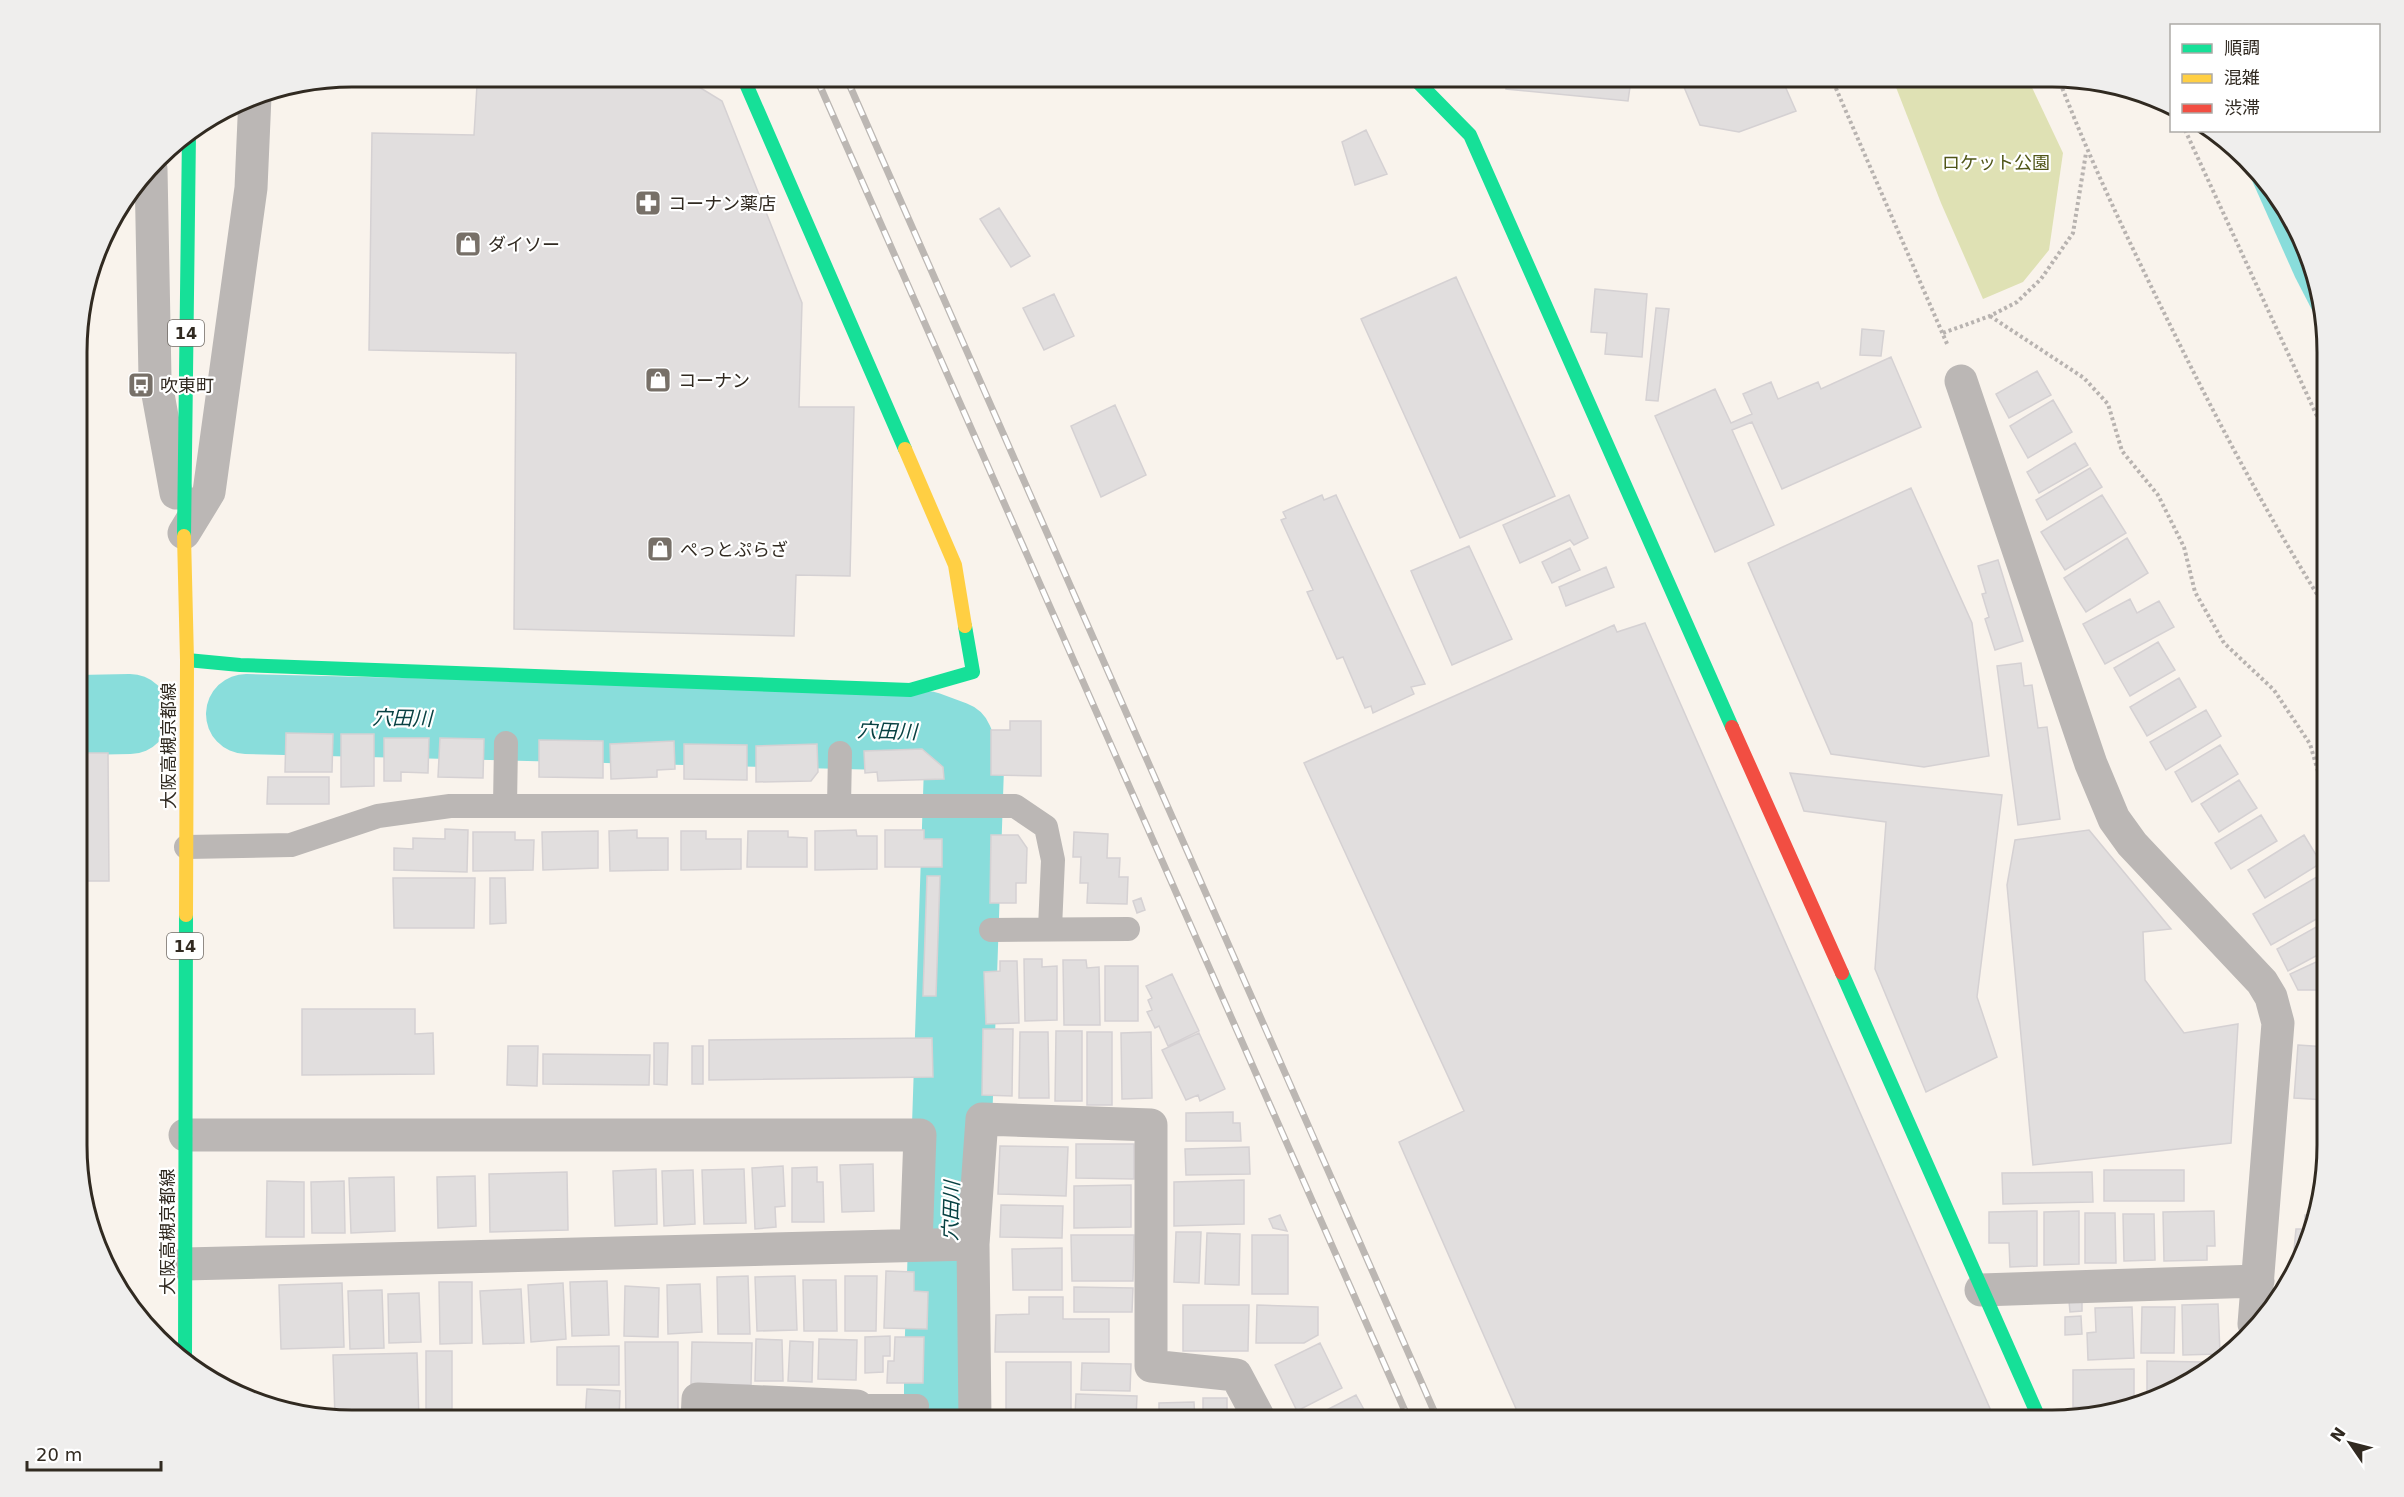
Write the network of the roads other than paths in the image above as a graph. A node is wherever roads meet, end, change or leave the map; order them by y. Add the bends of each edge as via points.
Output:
1 (748, 87) edge
2 (1424, 87) edge
3 (255, 105) edge
4 (189, 144) edge
5 (151, 179) edge
6 (1961, 381) road end
7 (184, 533) junction
8 (187, 660) junction
9 (506, 743) dead end
10 (840, 753) dead end
11 (505, 806) junction
12 (839, 806) junction
13 (186, 847) junction
14 (1050, 928) junction
15 (1128, 929) dead end
16 (991, 930) dead end
17 (185, 1135) junction
18 (973, 1244) junction
19 (926, 1246) junction
20 (185, 1264) junction
21 (2258, 1281) junction
22 (1981, 1290) junction
23 (2255, 1315) edge
24 (184, 1350) edge
25 (917, 1406) dead end
26 (697, 1410) edge
27 (823, 1410) edge
28 (883, 1410) edge
29 (975, 1410) edge
30 (1255, 1410) edge
31 (2035, 1410) edge

1 - 8 street via 955,565 973,672 910,690
2 - 22 street via 1470,135
3 - 7 street via 251,188 209,492
4 - 7 street, 大阪高槻京都線 / 14
5 - 7 street via 155,378
6 - 21 street via 2091,764 2114,819 2150,866 2253,971 2271,997 2278,1023
7 - 8 street, 大阪高槻京都線 / 14
8 - 13 street, 大阪高槻京都線 / 14
9 - 11 lane
10 - 12 lane
11 - 12 lane
11 - 13 lane via 450,806 378,816 291,845
12 - 14 lane via 1015,806 1046,827 1053,860
13 - 17 street, 大阪高槻京都線 / 14
14 - 15 lane
14 - 16 lane
17 - 19 street via 920,1135
17 - 20 street, 大阪高槻京都線 / 14
18 - 19 street
18 - 29 street
18 - 30 street via 982,1119 1151,1125 1151,1366 1236,1375
19 - 20 street
20 - 24 street, 大阪高槻京都線 / 14
21 - 22 street
21 - 23 street
22 - 31 street
25 - 28 lane
26 - 27 street via 698,1399

